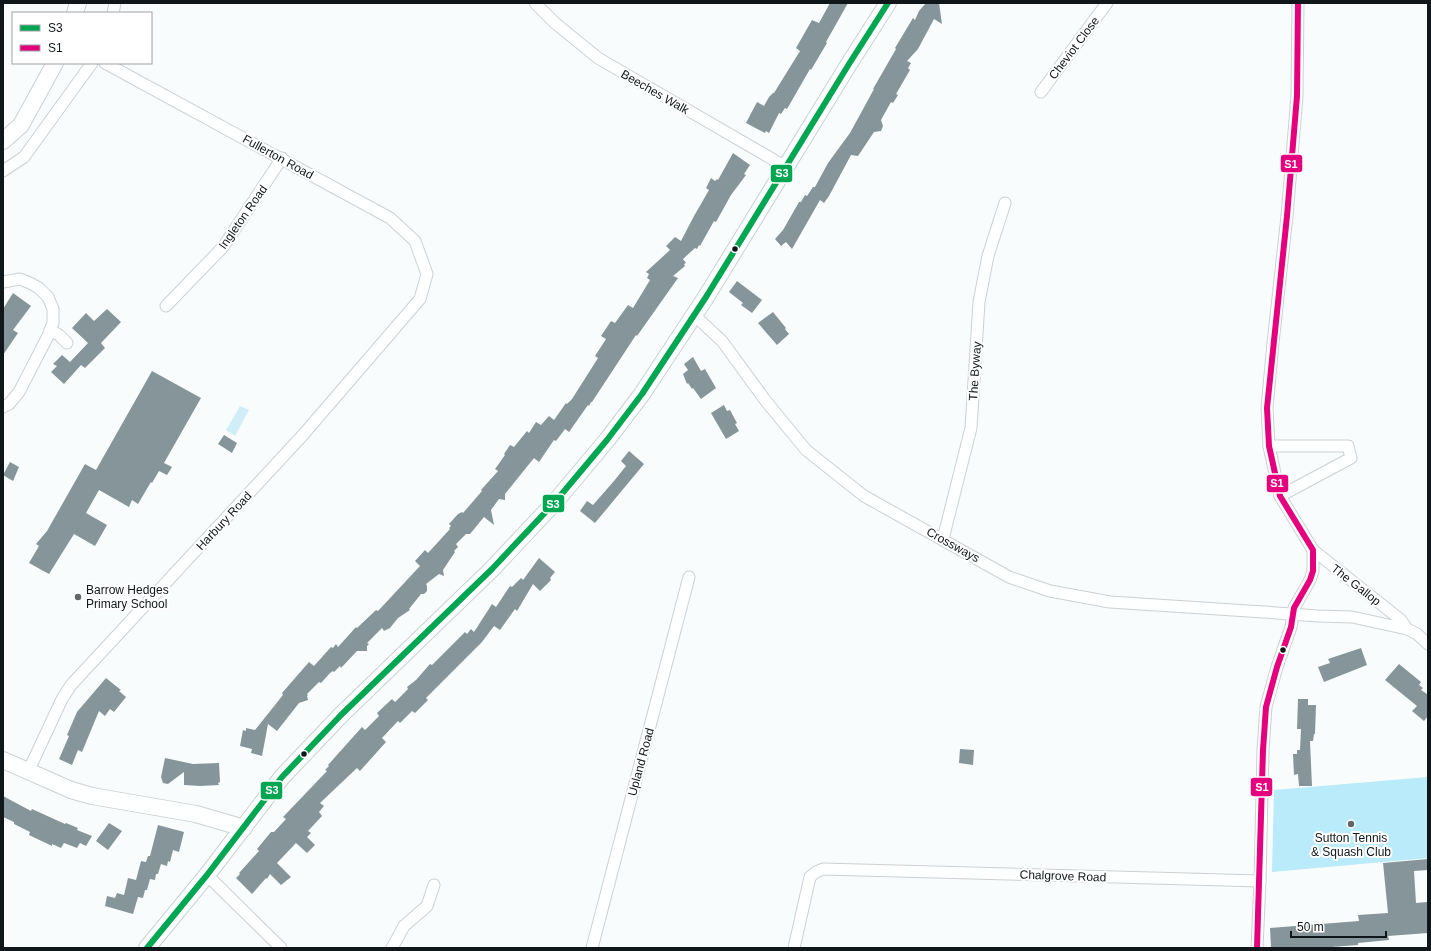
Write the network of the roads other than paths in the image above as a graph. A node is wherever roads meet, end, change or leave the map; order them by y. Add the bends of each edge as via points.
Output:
1 (535, 3) edge
2 (888, 3) edge
3 (1107, 3) edge
4 (1298, 3) edge
5 (54, 64) edge
6 (91, 64) edge
7 (107, 64) edge
8 (1041, 92) dead end
9 (3, 141) edge
10 (282, 158) junction
11 (786, 167) junction
12 (3, 172) edge
13 (1005, 203) dead end
14 (427, 274) joint
15 (3, 282) edge
16 (166, 306) dead end
17 (694, 315) junction
18 (50, 330) junction
19 (67, 342) dead end
20 (3, 407) edge
21 (1269, 446) junction
22 (1280, 496) junction
23 (943, 539) junction
24 (1313, 550) junction
25 (689, 576) dead end
26 (1293, 614) junction
27 (1407, 629) junction
28 (1428, 644) edge
29 (3, 760) edge
30 (28, 772) junction
31 (244, 828) junction
32 (207, 875) junction
33 (1260, 881) junction
34 (434, 885) dead end
35 (147, 948) edge
36 (281, 948) edge
37 (392, 948) edge
38 (592, 948) edge
39 (794, 948) edge
40 (1257, 948) edge

1 - 11 street, Beeches Walk via 598,58
2 - 11 street
3 - 8 street, Cheviot Close
4 - 21 street, The Gallop via 1297,96 1267,408
5 - 9 street via 20,125
6 - 12 street via 24,158
7 - 10 street, Fullerton Road
10 - 14 street, Fullerton Road via 390,218 415,241
10 - 16 street, Ingleton Road via 223,247
11 - 17 street
13 - 23 street, The Byway via 988,256 979,302 971,428
14 - 30 street, Harbury Road via 420,299 307,430 71,685
15 - 18 street via 20,279 39,288 48,297 53,309
17 - 23 street, Crossways via 722,341 806,450 864,496
17 - 31 street via 642,394 556,502 492,569 341,715 282,777
18 - 19 street
18 - 20 street via 19,392
21 - 22 street, The Gallop
21 - 22 street via 1348,446 1351,458
22 - 24 street, The Gallop
23 - 26 street, Crossways via 1009,577 1050,592 1110,602
24 - 26 street via 1313,571
24 - 27 street, The Gallop via 1401,620
25 - 38 street, Upland Road
26 - 27 street, Crossways via 1346,616
26 - 33 street via 1266,707
27 - 28 street, The Gallop
29 - 30 street
30 - 31 street via 92,796 196,814
31 - 32 street
32 - 35 street
32 - 36 street
33 - 39 street, Chalgrove Road via 823,870 810,877
33 - 40 street
34 - 37 street via 428,906 404,926

